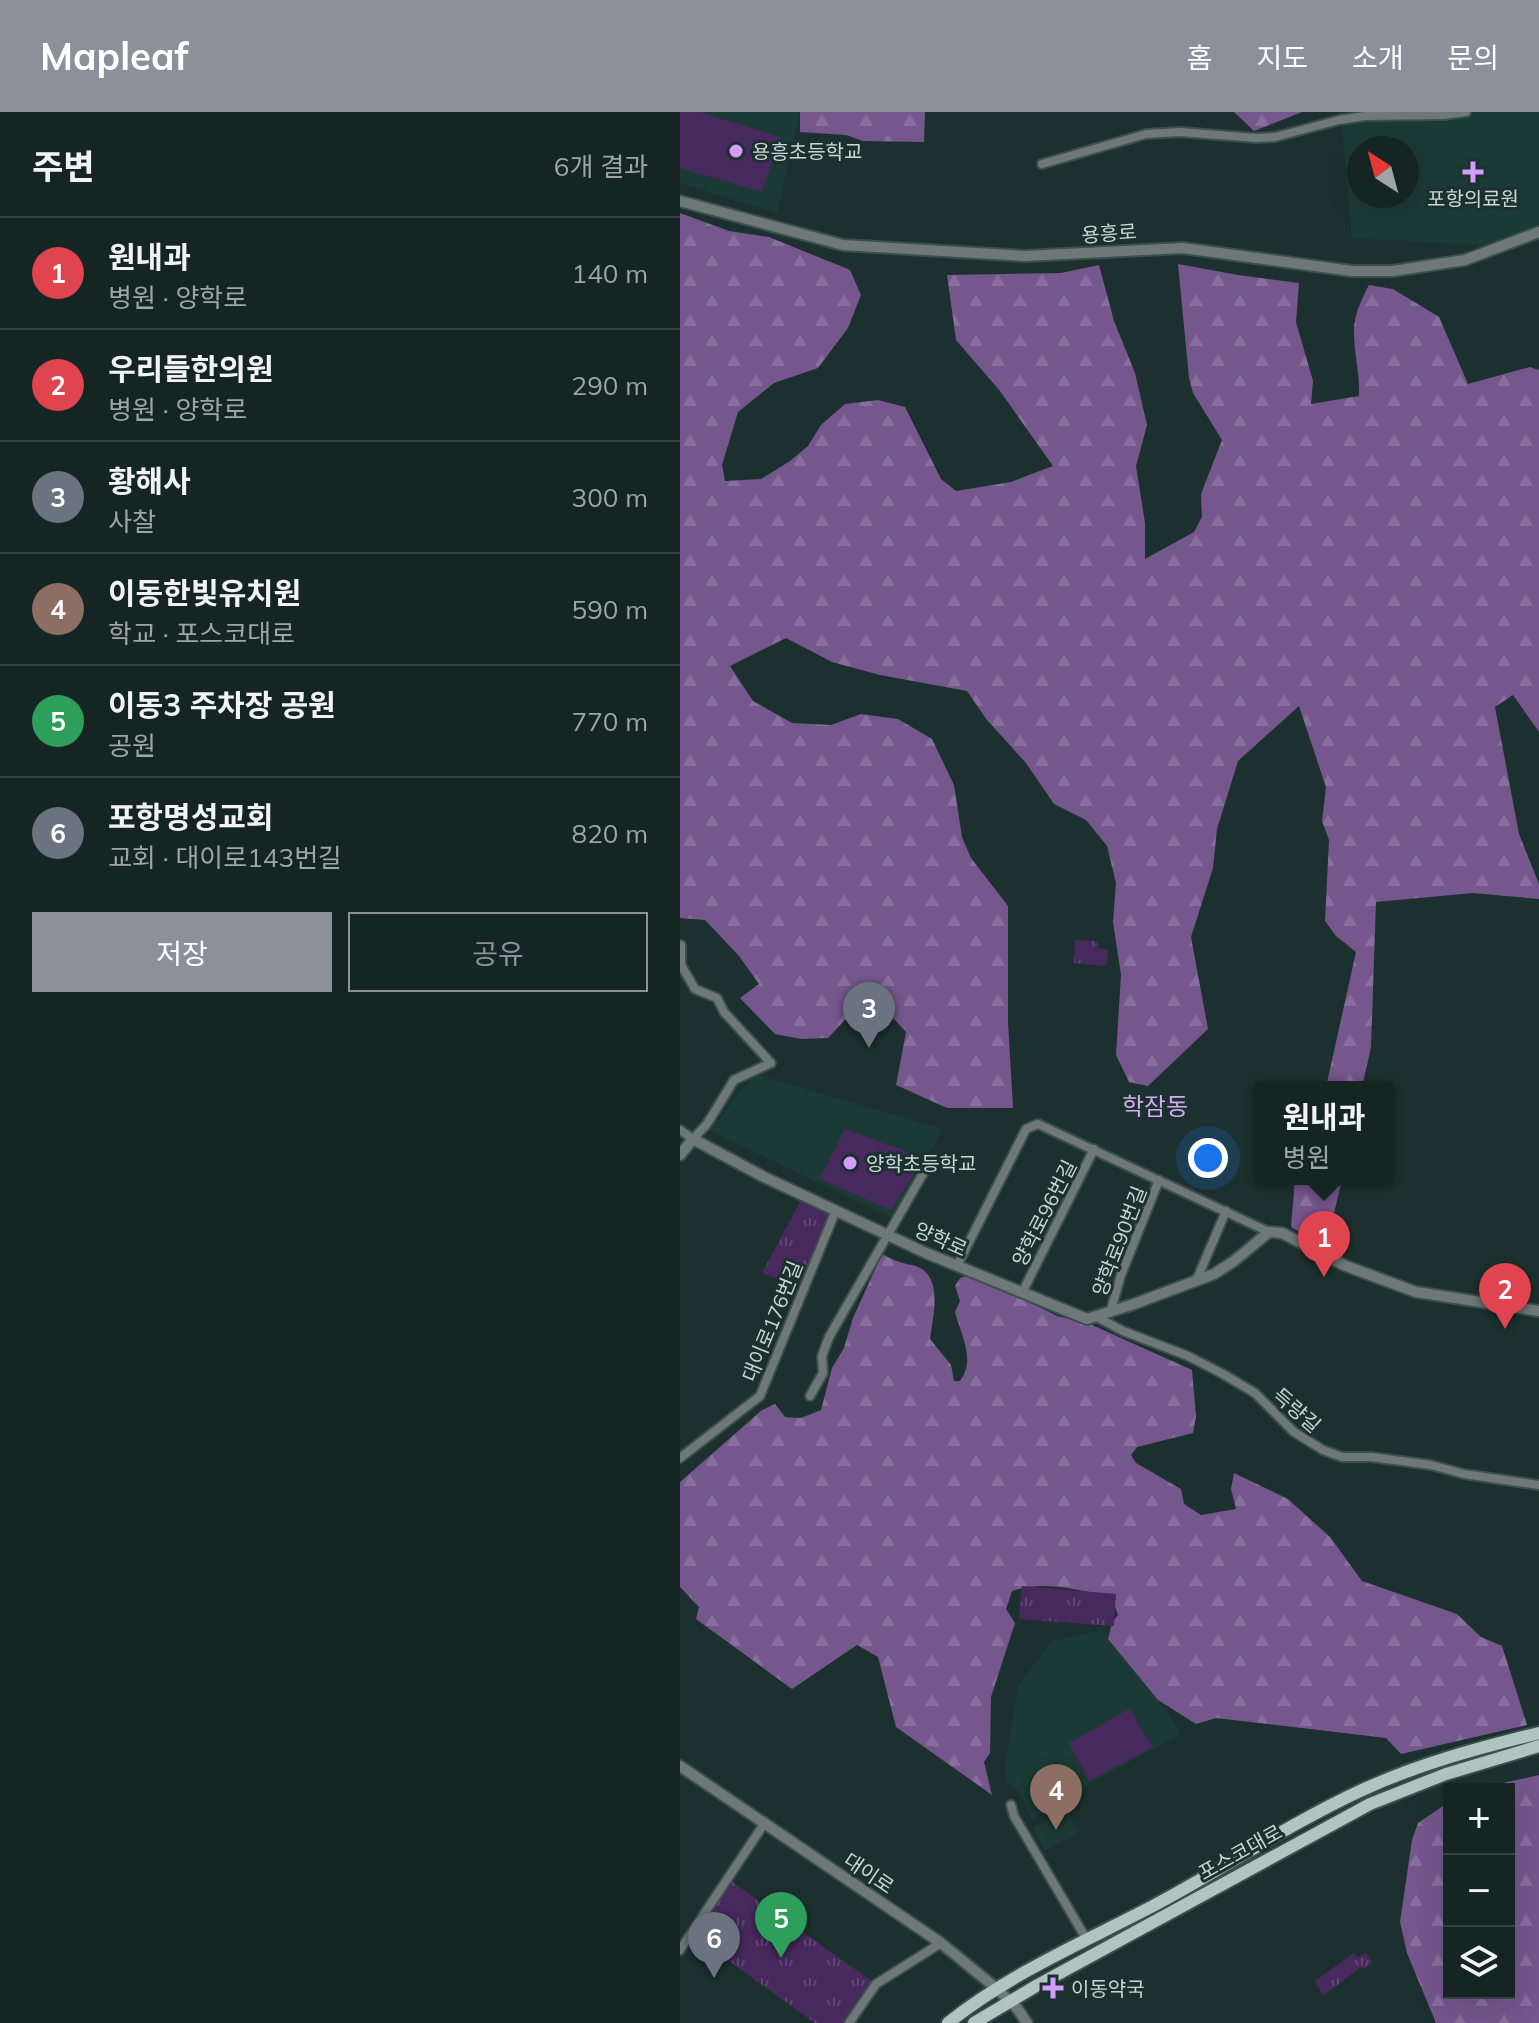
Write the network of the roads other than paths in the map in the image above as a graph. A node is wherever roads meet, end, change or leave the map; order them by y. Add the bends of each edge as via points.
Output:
1 (1466, 112) edge
2 (1042, 164) dead end
3 (680, 201) edge
4 (1539, 232) edge
5 (681, 945) edge
6 (680, 1130) edge
7 (693, 1139) junction
8 (1094, 1149) junction
9 (680, 1155) edge
10 (932, 1158) dead end
11 (1159, 1180) junction
12 (836, 1210) junction
13 (1226, 1211) junction
14 (1269, 1232) junction
15 (888, 1235) junction
16 (957, 1266) junction
17 (1197, 1279) junction
18 (1023, 1291) junction
19 (1539, 1311) edge
20 (1110, 1313) junction
21 (1097, 1317) junction
22 (810, 1396) dead end
23 (680, 1458) edge
24 (1539, 1485) edge
25 (1539, 1733) edge
26 (1539, 1746) edge
27 (680, 1766) edge
28 (1011, 1805) dead end
29 (764, 1824) junction
30 (1133, 1916) junction
31 (1141, 1929) junction
32 (1087, 1940) junction
33 (941, 1943) junction
34 (680, 1950) edge
35 (997, 1989) junction
36 (1010, 2001) junction
37 (849, 2023) edge
38 (948, 2023) edge
39 (974, 2023) edge
40 (1027, 2023) edge

1 - 2 street via 1365,116 1275,137 1146,134
3 - 4 street, 용흥로 via 843,245 1025,256 1183,248 1352,271 1465,260
5 - 7 street via 681,965 695,989 717,998 771,1063 734,1080
6 - 7 street, 양학로
7 - 9 street
7 - 12 street, 양학로
8 - 11 street, 양학로96번길
8 - 16 street, 양학로96번길 via 1038,1124 1026,1129
8 - 18 street, 양학로96번길
10 - 15 street
11 - 13 street, 양학로96번길
11 - 20 street, 양학로90번길
12 - 15 street, 양학로
12 - 23 street, 대이로176번길 via 760,1396
13 - 14 street, 양학로96번길
13 - 17 street
14 - 17 street via 1234,1261
14 - 19 street via 1416,1292
15 - 16 street, 양학로
15 - 22 street via 829,1337 823,1373
16 - 18 street, 양학로
17 - 20 street
18 - 21 street, 양학로 via 1087,1319
20 - 21 street
21 - 24 street, 득량길 via 1223,1374 1255,1393 1294,1432 1323,1450
25 - 30 main road, 포스코대로 via 1468,1751 1360,1791
26 - 31 main road, 포스코대로 via 1370,1804
27 - 29 street, 대이로
28 - 32 street
29 - 33 street, 대이로
29 - 34 street
30 - 31 main road
30 - 32 main road, 포스코대로
31 - 36 main road, 포스코대로
32 - 35 main road, 포스코대로
33 - 35 street, 대이로
33 - 37 street via 876,1984
35 - 36 street, 대이로
35 - 38 main road, 포스코대로
36 - 39 main road, 포스코대로
36 - 40 street, 대이로

